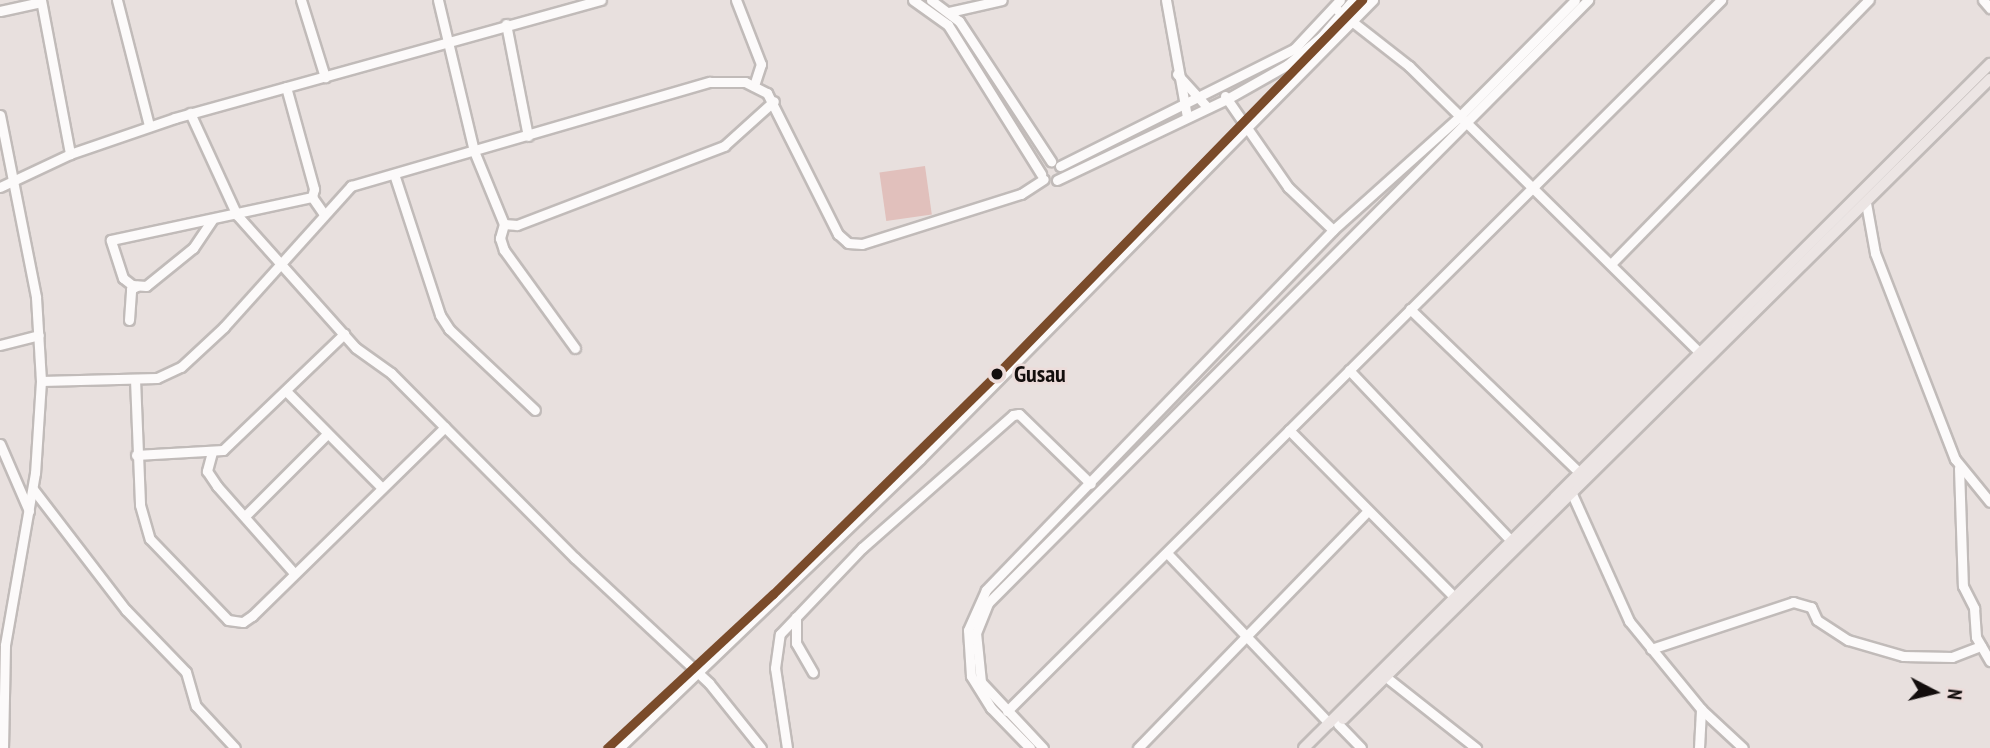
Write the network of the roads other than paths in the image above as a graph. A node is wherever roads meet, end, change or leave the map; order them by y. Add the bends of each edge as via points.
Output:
1 (117, 0) edge
2 (301, 0) edge
3 (438, 0) edge
4 (601, 0) edge
5 (736, 0) edge
6 (913, 0) edge
7 (931, 0) edge
8 (1002, 0) edge
9 (1166, 0) edge
10 (1353, 0) edge
11 (1373, 0) edge
12 (1575, 0) edge
13 (1588, 0) edge
14 (1721, 0) edge
15 (1870, 0) edge
16 (1983, 0) edge
17 (41, 1) edge
18 (973, 3) edge
19 (1339, 7) edge
20 (1990, 8) edge
21 (0, 11) edge
22 (949, 12) junction
23 (1351, 21) junction
24 (506, 24) junction
25 (447, 41) junction
26 (1990, 64) edge
27 (1177, 74) junction
28 (325, 77) junction
29 (1990, 79) edge
30 (754, 86) junction
31 (286, 87) junction
32 (1219, 87) junction
33 (1200, 95) junction
34 (1227, 99) junction
35 (774, 101) junction
36 (1182, 104) junction
37 (1207, 107) junction
38 (190, 114) junction
39 (0, 115) edge
40 (1187, 117) junction
41 (1464, 119) junction
42 (149, 126) junction
43 (1245, 126) junction
44 (528, 136) junction
45 (474, 151) junction
46 (70, 154) junction
47 (1055, 163) junction
48 (394, 174) junction
49 (1042, 177) junction
50 (15, 179) junction
51 (1057, 180) junction
52 (0, 187) edge
53 (1533, 187) junction
54 (312, 197) junction
55 (1866, 203) junction
56 (323, 213) junction
57 (237, 215) junction
58 (212, 220) junction
59 (504, 224) junction
60 (1333, 230) junction
61 (280, 261) junction
62 (1611, 264) junction
63 (138, 285) junction
64 (1410, 309) junction
65 (129, 320) dead end
66 (344, 334) junction
67 (39, 335) junction
68 (0, 345) edge
69 (575, 348) dead end
70 (1702, 354) junction
71 (1349, 370) junction
72 (135, 379) junction
73 (41, 381) junction
74 (286, 391) junction
75 (535, 410) dead end
76 (445, 427) junction
77 (1289, 430) junction
78 (327, 434) junction
79 (0, 443) edge
80 (212, 452) junction
81 (136, 455) junction
82 (1959, 468) junction
83 (5, 472) edge
84 (1580, 473) junction
85 (1091, 484) junction
86 (381, 487) junction
87 (33, 489) junction
88 (1572, 494) junction
89 (1990, 502) edge
90 (29, 511) junction
91 (1368, 511) junction
92 (245, 516) junction
93 (1511, 541) junction
94 (1167, 553) junction
95 (293, 573) junction
96 (1006, 575) junction
97 (1454, 597) junction
98 (797, 615) junction
99 (4, 630) edge
100 (1247, 638) junction
101 (1981, 646) junction
102 (1651, 649) junction
103 (1990, 662) edge
104 (813, 672) dead end
105 (699, 673) junction
106 (1386, 677) junction
107 (1701, 709) junction
108 (1007, 711) junction
109 (1333, 724) junction
110 (3, 748) edge
111 (235, 748) edge
112 (619, 748) edge
113 (761, 748) edge
114 (787, 748) edge
115 (1030, 748) edge
116 (1043, 748) edge
117 (1138, 748) edge
118 (1304, 748) edge
119 (1314, 748) edge
120 (1361, 748) edge
121 (1476, 748) edge
122 (1699, 748) edge
123 (1744, 748) edge

1 - 42 street
2 - 28 street
3 - 25 street
4 - 24 street
5 - 30 street via 761,64
6 - 49 street via 948,25
7 - 22 street
8 - 18 street
9 - 27 street
10 - 19 street
11 - 23 street
12 - 41 street
13 - 41 street
14 - 53 street
15 - 62 street
16 - 20 street
17 - 21 street
17 - 46 street
18 - 22 street
19 - 23 street
19 - 32 street via 1294,49
19 - 34 street via 1287,65
22 - 47 street
23 - 41 street via 1409,66
23 - 43 street
24 - 25 street
24 - 44 street
25 - 28 street
25 - 45 street
26 - 70 main road
27 - 33 street
27 - 36 street
28 - 31 street
29 - 55 main road
30 - 35 street
30 - 44 street via 710,82
31 - 38 street
31 - 54 street via 314,189
32 - 33 street
32 - 34 street
33 - 36 street
33 - 37 street
34 - 37 street
34 - 43 street
35 - 49 street via 838,234 848,243 862,244 1021,194
35 - 59 street via 723,146 517,225
36 - 40 street
36 - 47 street
37 - 40 street
38 - 42 street
38 - 57 street
39 - 50 street
40 - 51 street
41 - 53 street
41 - 60 street
41 - 96 street
42 - 46 street
43 - 60 street via 1289,187
43 - 105 street via 920,459
44 - 45 street
45 - 48 street
45 - 59 street
46 - 50 street
47 - 49 street via 1041,166
47 - 51 street
48 - 56 street via 351,186
48 - 75 street via 440,315 449,329
49 - 51 street
50 - 52 street
50 - 67 street
53 - 62 street
53 - 64 street
54 - 56 street
54 - 57 street
55 - 82 street via 1875,253
55 - 88 main road
56 - 61 street
57 - 58 street
57 - 61 street
58 - 63 street via 193,248 146,286
58 - 63 street via 111,240 123,278
59 - 69 street via 500,238 504,250
60 - 85 street
61 - 66 street
61 - 72 street via 224,327 181,367 157,378
62 - 70 street
63 - 65 street via 131,289
64 - 71 street
64 - 84 street
66 - 74 street
66 - 76 street
67 - 68 street
67 - 73 street
70 - 84 main road
71 - 77 street
71 - 93 street
72 - 73 street
72 - 81 street
73 - 87 street
74 - 78 street
74 - 80 street via 236,439
76 - 86 street
76 - 105 street
77 - 91 street
77 - 94 street
78 - 86 street
78 - 92 street
79 - 83 street
80 - 81 street
80 - 92 street via 207,471
81 - 95 street via 140,505 150,539 228,620 243,622 252,616
82 - 89 street
82 - 101 street via 1960,565
83 - 90 street
84 - 93 main road
85 - 96 street
85 - 98 street via 1019,414 1013,415 862,548
86 - 95 street
87 - 90 street
87 - 111 street via 126,610 186,672 196,706
88 - 102 street via 1629,621
88 - 106 main road
90 - 99 street
91 - 97 street
91 - 100 street
92 - 95 street
93 - 97 main road
94 - 100 street
94 - 108 street
96 - 108 street via 981,617 975,652 981,682
96 - 115 street via 986,590 971,619 967,663 978,692
97 - 109 main road
98 - 104 street via 796,643
98 - 114 street via 780,634 775,657
99 - 110 street
100 - 109 street
100 - 117 street
101 - 102 street via 1952,657 1903,656 1848,640 1817,620 1811,607 1793,602
101 - 103 street
102 - 107 street
105 - 112 street
105 - 113 street
106 - 109 main road
106 - 121 street
107 - 122 street
107 - 123 street
108 - 116 street
109 - 118 main road
109 - 119 main road
109 - 120 street

